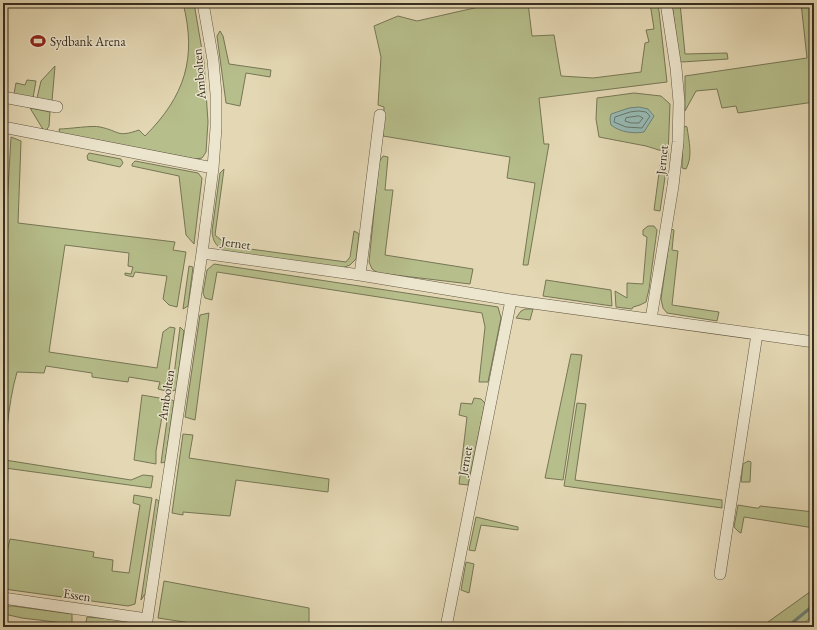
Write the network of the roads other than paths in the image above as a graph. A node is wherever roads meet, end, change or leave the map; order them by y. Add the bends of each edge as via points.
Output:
1 (203, 3) edge
2 (666, 3) edge
3 (3, 97) edge
4 (57, 107) dead end
5 (380, 115) dead end
6 (3, 127) edge
7 (213, 168) junction
8 (202, 253) junction
9 (360, 275) junction
10 (511, 300) junction
11 (651, 319) junction
12 (757, 334) junction
13 (814, 342) edge
14 (720, 574) dead end
15 (3, 598) edge
16 (146, 623) edge
17 (446, 627) edge

1 - 7 street, Ambolten via 216,94
2 - 11 street, Jernet via 679,102 678,142
3 - 4 street
5 - 9 street
6 - 7 street
7 - 8 street, Ambolten
8 - 9 street, Jernet
8 - 16 street, Ambolten
9 - 10 street, Jernet
10 - 11 street, Jernet
10 - 17 street, Jernet
11 - 12 street, Jernet
12 - 13 street, Jernet
12 - 14 street
15 - 16 street, Essen

